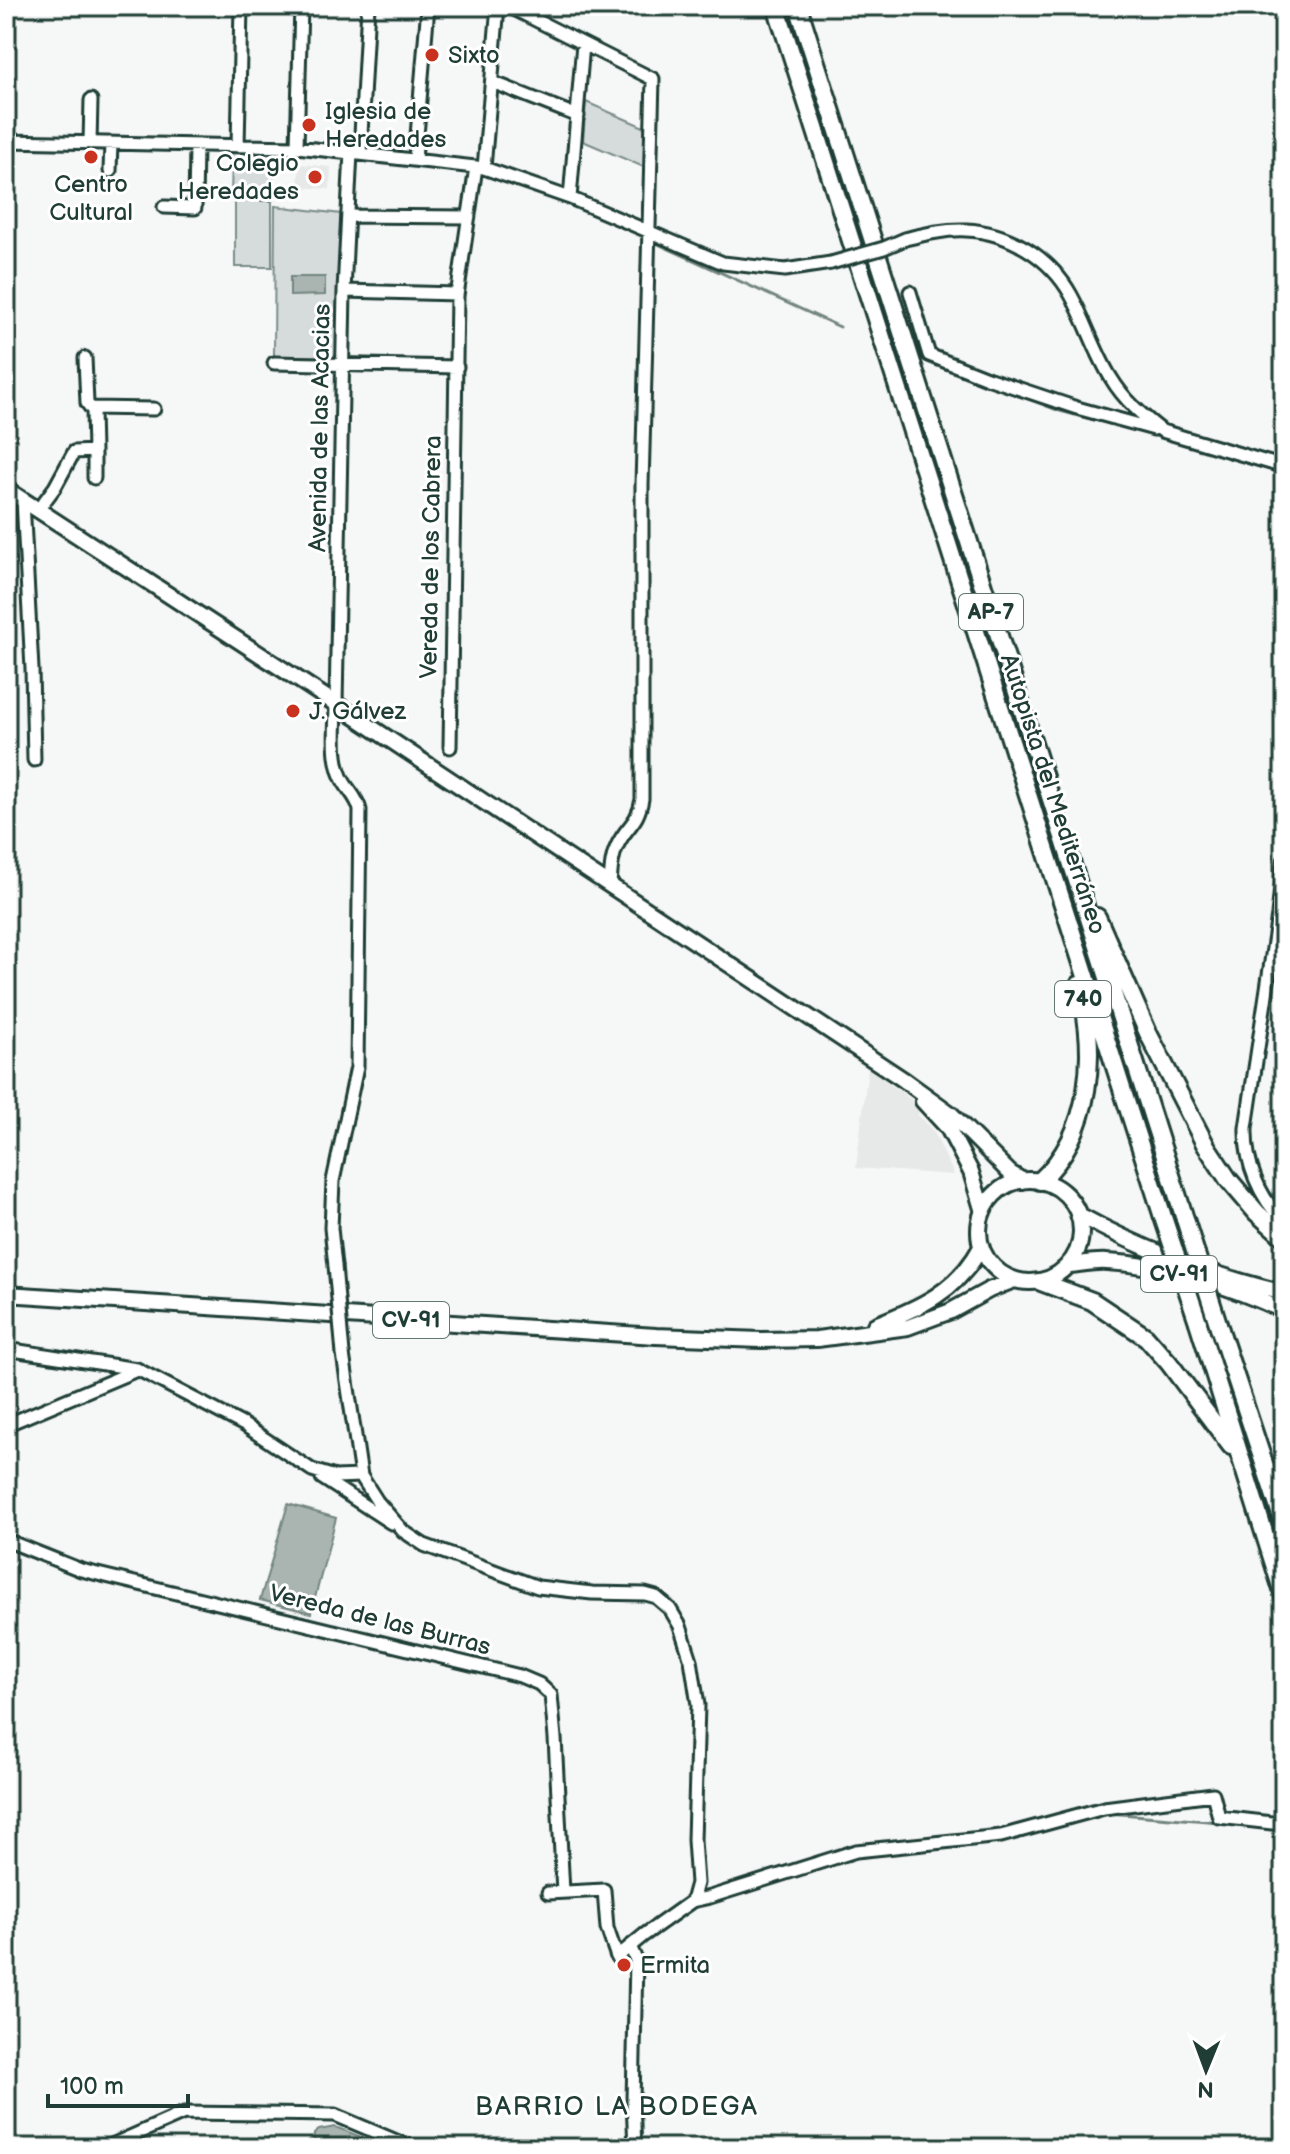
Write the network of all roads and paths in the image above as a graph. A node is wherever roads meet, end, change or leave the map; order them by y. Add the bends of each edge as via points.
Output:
1 (241, 6) edge
2 (301, 6) edge
3 (368, 6) edge
4 (428, 6) edge
5 (498, 6) edge
6 (508, 6) edge
7 (776, 6) edge
8 (798, 6) edge
9 (583, 44) junction
10 (492, 82) junction
11 (91, 100) dead end
12 (578, 116) junction
13 (6, 141) edge
14 (90, 143) junction
15 (111, 143) junction
16 (196, 145) junction
17 (238, 146) junction
18 (297, 147) junction
19 (355, 153) junction
20 (415, 159) junction
21 (480, 167) junction
22 (110, 171) dead end
23 (570, 198) junction
24 (164, 207) dead end
25 (348, 216) junction
26 (469, 217) junction
27 (650, 232) junction
28 (344, 291) junction
29 (910, 292) dead end
30 (457, 294) junction
31 (85, 358) dead end
32 (274, 363) dead end
33 (343, 365) junction
34 (457, 367) junction
35 (91, 408) junction
36 (154, 409) dead end
37 (1162, 431) junction
38 (94, 451) junction
39 (1284, 467) edge
40 (94, 478) dead end
41 (6, 489) edge
42 (23, 501) junction
43 (38, 510) junction
44 (336, 704) junction
45 (450, 747) dead end
46 (34, 760) dead end
47 (1033, 810) junction
48 (1284, 861) edge
49 (1071, 864) junction
50 (610, 885) junction
51 (904, 1080) junction
52 (1032, 1181) junction
53 (983, 1212) junction
54 (1079, 1215) junction
55 (1284, 1222) edge
56 (1284, 1237) edge
57 (981, 1247) junction
58 (1070, 1265) junction
59 (1014, 1280) junction
60 (1041, 1282) junction
61 (1284, 1293) edge
62 (6, 1294) edge
63 (1284, 1311) edge
64 (817, 1339) junction
65 (6, 1349) edge
66 (137, 1369) junction
67 (6, 1425) edge
68 (1241, 1460) junction
69 (312, 1470) junction
70 (361, 1476) junction
71 (1284, 1524) edge
72 (403, 1531) junction
73 (6, 1540) edge
74 (1284, 1596) edge
75 (1272, 1823) dead end
76 (563, 1892) junction
77 (548, 1893) dead end
78 (692, 1901) junction
79 (630, 1946) junction
80 (105, 2148) edge
81 (413, 2148) edge
82 (635, 2148) edge

1 - 17 street
2 - 18 street
3 - 19 street, Avenida de las Acacias
4 - 20 street
5 - 10 street, Vereda de los Cabrera
6 - 9 street
7 - 47 highway, Autopista del Mediterráneo / AP-7
8 - 49 highway, Autopista del Mediterráneo / AP-7
9 - 12 street
9 - 27 street via 653,79
10 - 12 street
10 - 21 street, Vereda de los Cabrera
11 - 14 street
12 - 23 street
13 - 14 street
14 - 15 street
15 - 16 street
15 - 22 street
16 - 17 street
16 - 24 street via 195,208
17 - 18 street
18 - 19 street
19 - 20 street
19 - 25 street, Avenida de las Acacias
20 - 21 street
21 - 23 street
21 - 26 street, Vereda de los Cabrera
23 - 27 street
25 - 26 street
25 - 28 street, Avenida de las Acacias
26 - 30 street, Vereda de los Cabrera
27 - 37 street, bridge via 723,263 785,270 831,263 938,231 966,229 1016,242 1058,275 1111,378 1131,405
27 - 50 street via 642,485 642,799 639,814 613,855
28 - 30 street
28 - 33 street, Avenida de las Acacias
29 - 37 street via 929,355 1077,408
30 - 34 street, Vereda de los Cabrera
31 - 35 street
32 - 33 street
33 - 34 street
33 - 44 street, Avenida de las Acacias
34 - 45 street, Vereda de los Cabrera
35 - 36 street
35 - 38 street
37 - 39 street
38 - 40 street
38 - 43 street via 74,452
41 - 42 main road
42 - 43 main road
42 - 46 street
43 - 44 main road
44 - 50 main road
44 - 70 street, Avenida de las Acacias, bridge via 339,774 357,799 360,826 357,1067 333,1181 331,1228
47 - 52 highway, 740 via 1089,1031 1082,1109 1068,1148 1056,1166
47 - 68 highway, Autopista del Mediterráneo / AP-7, bridge
48 - 55 street via 1245,1147 1259,1188
49 - 56 highway via 1205,1144 1228,1179
49 - 71 highway, Autopista del Mediterráneo / AP-7, bridge
50 - 51 main road
51 - 52 main road via 951,1114 1010,1173
51 - 53 main road via 948,1128 971,1172
52 - 53 main road via 1006,1186
52 - 54 main road, CV-91 via 1058,1188
53 - 57 main road
54 - 58 main road via 1082,1232
54 - 61 main road, CV-91 via 1158,1252
57 - 59 main road via 993,1267
57 - 64 main road, CV-91 via 957,1281 920,1305 867,1328
58 - 60 main road, CV-91
58 - 63 main road, CV-91 via 1103,1262 1164,1270
59 - 60 main road, CV-91
59 - 64 main road, CV-91 via 908,1327
60 - 68 highway via 1092,1301 1146,1337
62 - 64 main road, CV-91 via 656,1336
65 - 66 street
66 - 67 street
66 - 69 street via 244,1425
68 - 74 highway, Autopista del Mediterráneo / AP-7
69 - 70 street via 335,1477
69 - 72 street
70 - 72 street
72 - 78 street via 424,1545 538,1587 645,1594 670,1609 691,1660 698,1705 697,1883
73 - 76 street, Vereda de las Burras via 81,1570 539,1684 551,1695
75 - 78 street via 1219,1817 1213,1794 1104,1808 1001,1836 856,1851
76 - 77 street
76 - 79 street via 604,1890 607,1928 617,1957
78 - 79 street
79 - 82 street via 636,1960
80 - 81 street via 184,2113 335,2115

